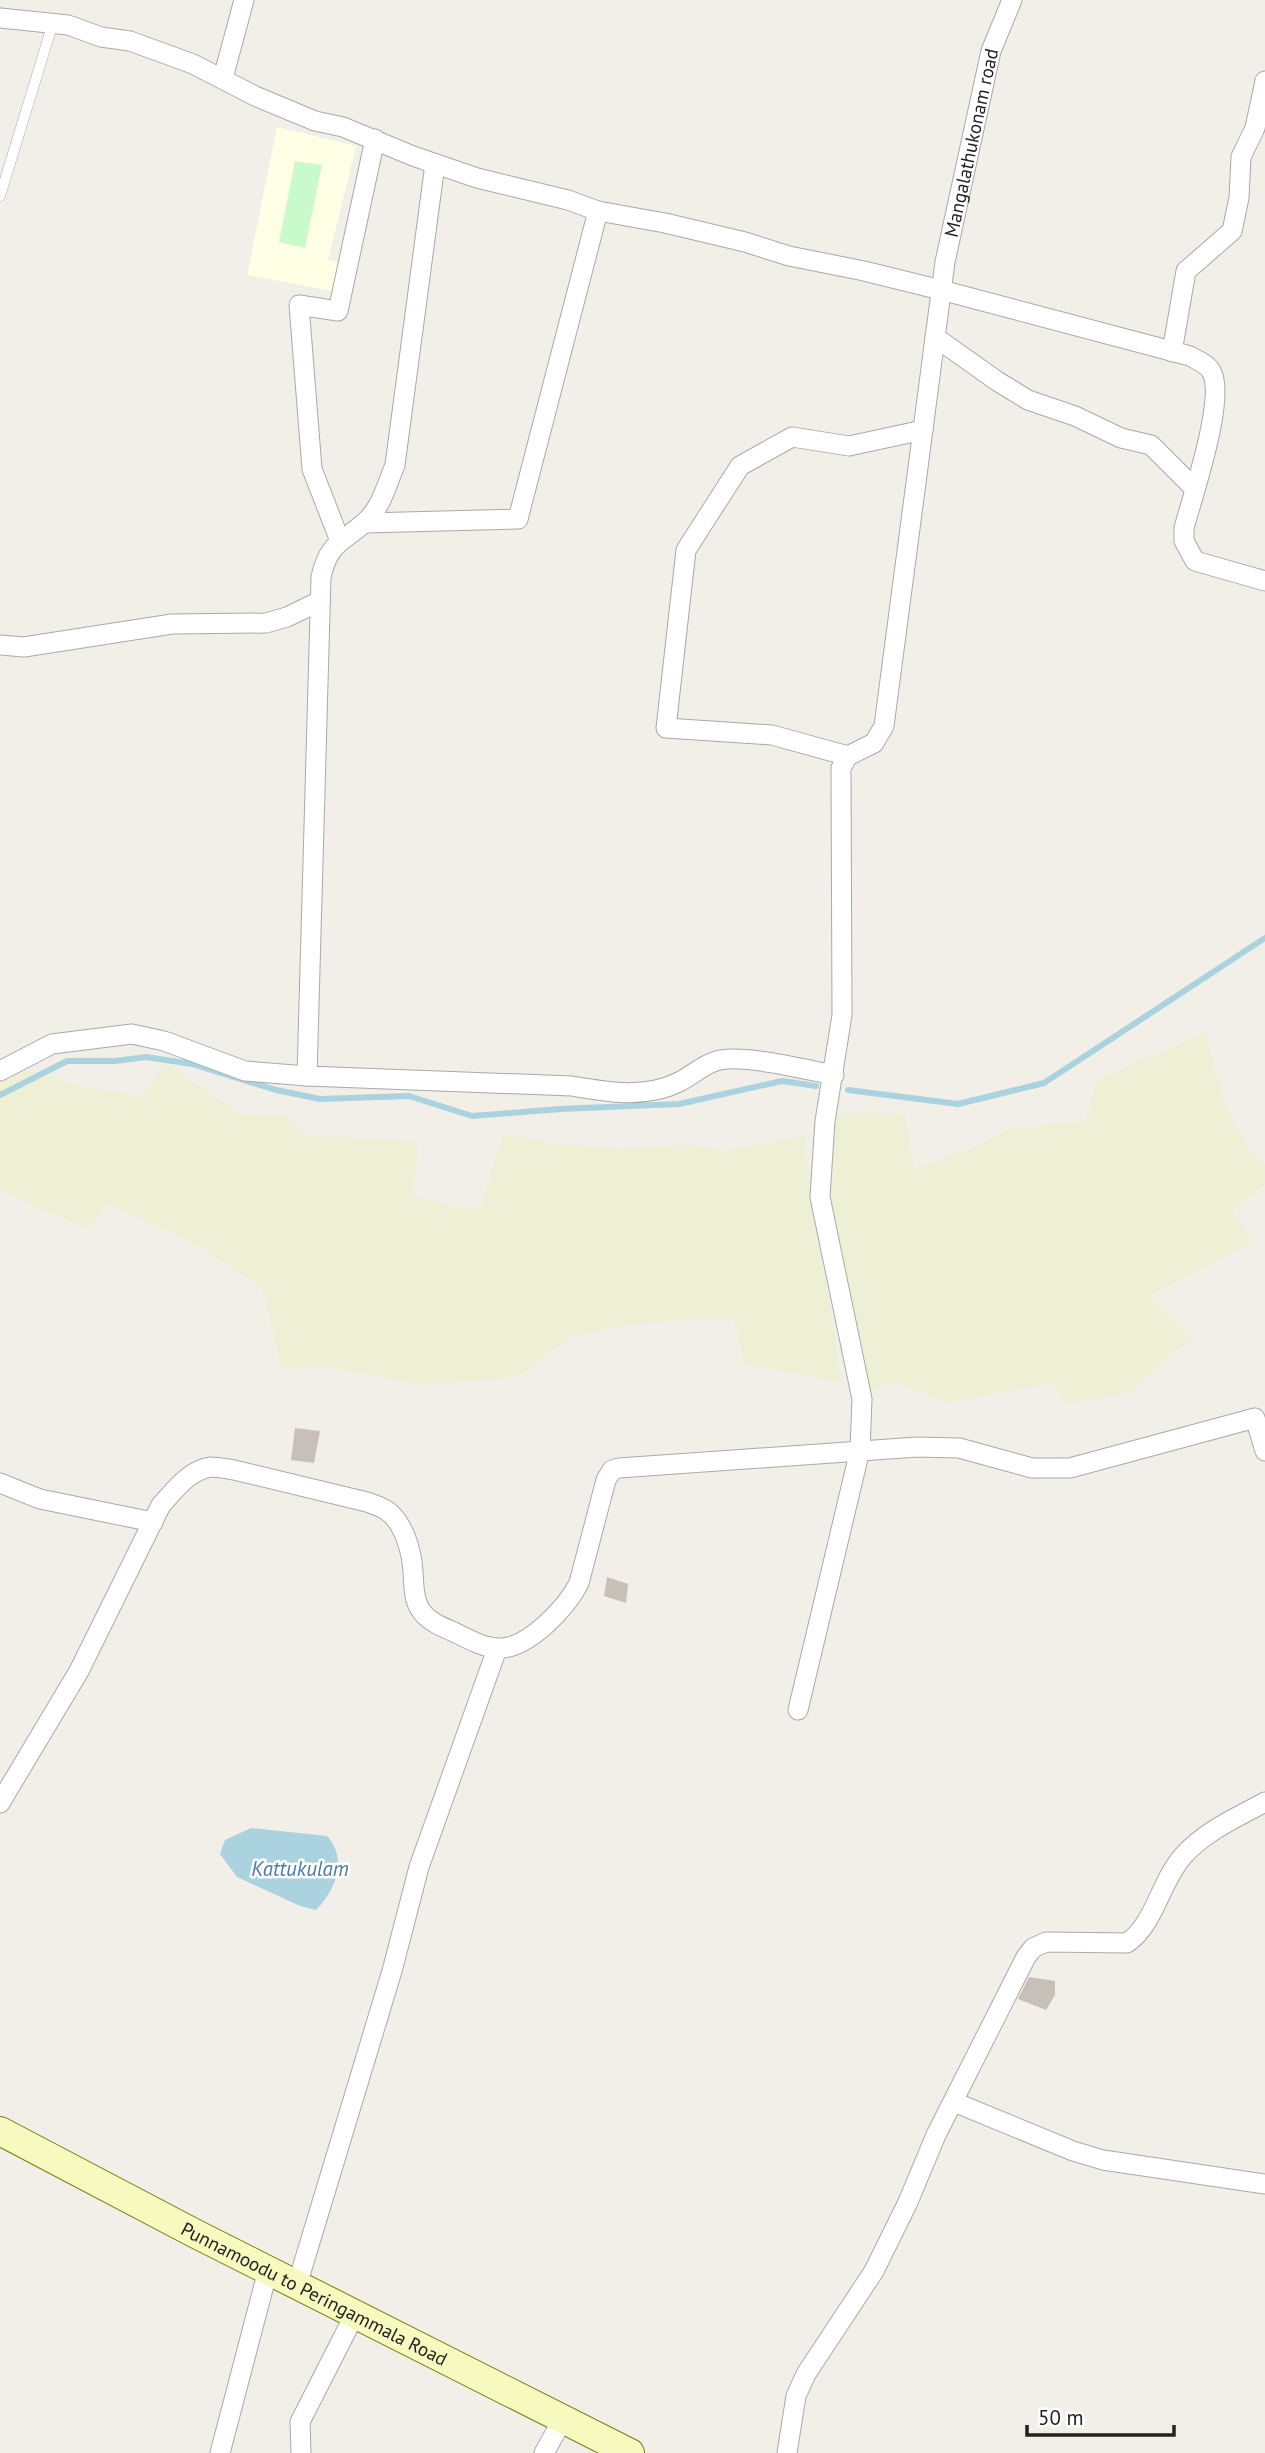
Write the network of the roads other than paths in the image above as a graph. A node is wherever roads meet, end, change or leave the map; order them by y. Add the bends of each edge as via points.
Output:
1 (244, 0) edge
2 (1011, 0) edge
3 (0, 18) edge
4 (53, 23) junction
5 (223, 78) junction
6 (1265, 81) edge
7 (375, 139) junction
8 (435, 164) junction
9 (0, 196) edge
10 (598, 211) junction
11 (942, 290) junction
12 (935, 337) junction
13 (1172, 352) junction
14 (923, 430) junction
15 (1190, 484) junction
16 (365, 523) junction
17 (340, 541) junction
18 (1265, 581) edge
19 (320, 601) junction
20 (0, 645) edge
21 (848, 756) junction
22 (0, 1071) edge
23 (834, 1075) junction
24 (307, 1076) junction
25 (860, 1450) junction
26 (1265, 1451) edge
27 (0, 1483) edge
28 (153, 1522) junction
29 (497, 1649) junction
30 (798, 1710) dead end
31 (1265, 1802) edge
32 (0, 1803) edge
33 (954, 2102) junction
34 (0, 2131) edge
35 (1265, 2184) edge
36 (268, 2270) junction
37 (298, 2285) junction
38 (355, 2314) junction
39 (563, 2419) junction
40 (220, 2453) edge
41 (301, 2453) edge
42 (544, 2453) edge
43 (631, 2453) edge
44 (787, 2453) edge

1 - 5 street
2 - 11 street, Mangalathukonam road via 988,60
3 - 4 street
4 - 5 street via 130,41
4 - 9 lane
5 - 7 street via 297,114
6 - 13 street via 1255,128 1241,157 1232,231 1186,271
7 - 8 street
7 - 17 street via 338,311 299,305 312,469
8 - 10 street
8 - 16 street via 395,464 379,505
10 - 11 street
10 - 16 street via 518,519
11 - 12 street, Mangalathukonam road
11 - 13 street
12 - 14 street, Mangalathukonam road
12 - 15 street via 1028,400 1151,446
13 - 15 street via 1200,361 1211,369 1215,380 1212,433
14 - 21 street, Mangalathukonam road via 884,726 874,743
14 - 21 street via 849,446 792,437 740,466 685,550 666,728 772,735
15 - 18 street via 1184,541 1195,561
16 - 17 street
17 - 19 street via 326,557
19 - 20 street via 266,623 172,624 24,647
19 - 24 street
21 - 23 street via 841,768 839,791 842,1016
22 - 24 street via 52,1044 132,1034 246,1071
23 - 24 street via 744,1059 717,1060 649,1092
23 - 25 street via 825,1121 820,1197 862,1399
25 - 26 street via 959,1448 1032,1468 1070,1468 1255,1418
25 - 29 street via 612,1471 572,1597 518,1644
25 - 30 street
27 - 28 street via 40,1499
28 - 29 street via 181,1483 211,1467 367,1502 387,1511 406,1539 420,1609 435,1623
28 - 32 street via 79,1671
29 - 37 street via 419,1867
31 - 33 street via 1206,1834 1182,1857 1138,1936 1127,1943 1046,1942 1033,1948
33 - 35 street via 1103,2160
33 - 44 street via 874,2271 806,2374 796,2396
34 - 36 main road, Punnamoodu to Peringammala Road
36 - 37 main road, Punnamoodu to Peringammala Road
36 - 40 street
37 - 38 main road, Punnamoodu to Peringammala Road
38 - 39 main road, Punnamoodu to Peringammala Road
38 - 41 street via 300,2422
39 - 42 street
39 - 43 main road, Punnamoodu to Peringammala Road

